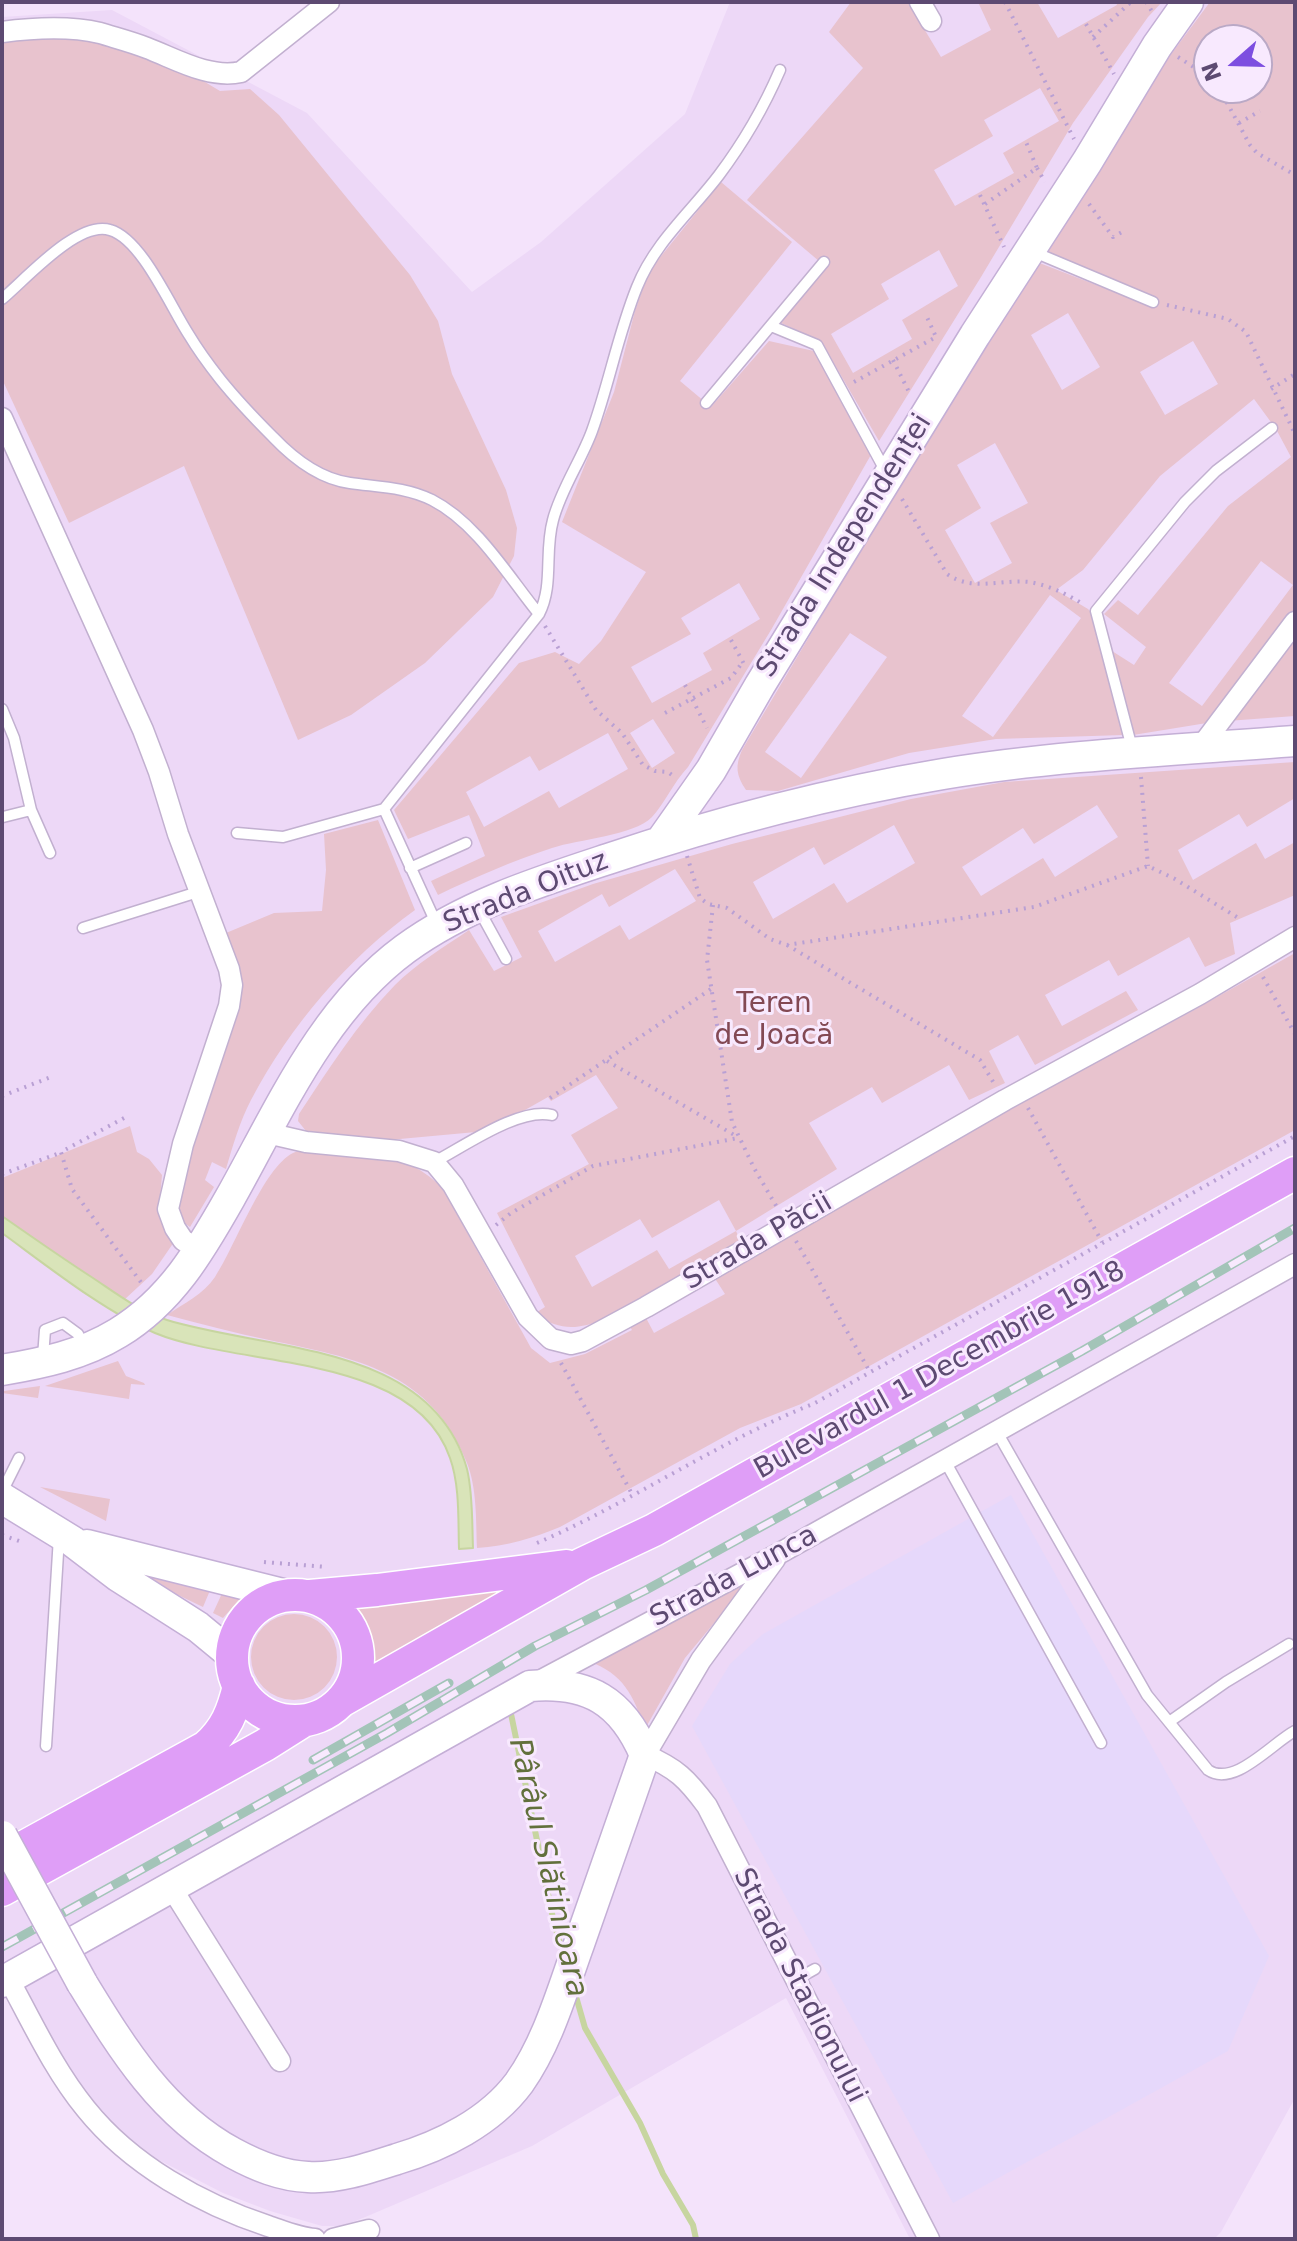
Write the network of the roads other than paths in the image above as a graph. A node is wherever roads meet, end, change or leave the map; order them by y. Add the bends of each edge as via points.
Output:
1 (329, 2) edge
2 (920, 2) edge
3 (1188, 2) edge
4 (931, 21) dead end
5 (2, 32) edge
6 (780, 70) dead end
7 (1017, 248) junction
8 (824, 262) dead end
9 (2, 299) edge
10 (1153, 302) road end
11 (771, 326) junction
12 (706, 403) dead end
13 (2, 418) edge
14 (1272, 428) dead end
15 (888, 478) junction
16 (539, 614) junction
17 (1295, 622) edge
18 (2, 709) edge
19 (1295, 741) edge
20 (1200, 748) junction
21 (1137, 762) junction
22 (711, 770) junction
23 (384, 809) junction
24 (31, 810) junction
25 (2, 816) edge
26 (735, 819) junction
27 (237, 833) dead end
28 (671, 838) junction
29 (466, 843) dead end
30 (50, 853) dead end
31 (410, 868) junction
32 (201, 891) junction
33 (477, 907) junction
34 (438, 926) junction
35 (83, 928) dead end
36 (1295, 937) edge
37 (506, 959) dead end
38 (552, 1115) dead end
39 (267, 1133) junction
40 (434, 1162) junction
41 (1295, 1173) edge
42 (200, 1251) junction
43 (1295, 1264) edge
44 (2, 1370) edge
45 (997, 1432) junction
46 (19, 1458) dead end
47 (945, 1461) junction
48 (2, 1495) edge
49 (66, 1537) junction
50 (780, 1553) junction
51 (582, 1564) junction
52 (298, 1595) junction
53 (1289, 1644) dead end
54 (232, 1655) junction
55 (239, 1686) junction
56 (530, 1686) junction
57 (341, 1701) junction
58 (303, 1721) junction
59 (1169, 1722) junction
60 (1295, 1731) edge
61 (1101, 1743) dead end
62 (46, 1746) dead end
63 (645, 1755) junction
64 (2, 1836) edge
65 (2, 1859) edge
66 (171, 1887) junction
67 (2, 1890) edge
68 (815, 1969) dead end
69 (797, 1979) junction
70 (5, 1980) edge
71 (280, 2061) dead end
72 (369, 2230) dead end
73 (315, 2239) edge
74 (333, 2239) edge
75 (929, 2239) edge

1 - 5 street via 241,72 229,75 96,32
2 - 4 street
3 - 7 street, Strada Independenței via 1087,162
6 - 16 lane via 720,173 650,258 637,287 591,434 556,510 548,538 546,602
7 - 10 lane
7 - 15 street, Strada Independenței
8 - 11 lane
9 - 16 lane via 84,231 101,228 124,237 222,381 274,439 326,476 406,490 432,500 478,539
11 - 12 lane
11 - 15 lane via 817,345
13 - 32 street via 143,730
14 - 21 lane via 1185,502 1096,611
15 - 22 street, Strada Independenței
16 - 23 lane
17 - 20 street
18 - 24 lane
19 - 20 street, Strada Oituz
20 - 21 street, Strada Oituz
21 - 26 street, Strada Oituz via 995,766
22 - 26 street via 716,798
22 - 28 street, Strada Independenței
23 - 27 lane via 283,837
23 - 31 lane
24 - 25 lane
24 - 30 lane
26 - 28 street, Strada Oituz
28 - 33 street, Strada Oituz
29 - 31 lane
31 - 34 lane
32 - 35 lane
32 - 42 street via 232,985 168,1209 183,1240
33 - 34 street, Strada Oituz
33 - 37 lane
34 - 39 street, Strada Oituz via 402,951 341,1013 294,1080
36 - 40 street, Strada Păcii via 583,1341 562,1343 528,1317 453,1185
38 - 40 lane via 540,1112 518,1118
39 - 40 street via 399,1151
39 - 42 street, Strada Oituz
41 - 51 main road, Bulevardul 1 Decembrie 1918 via 654,1530
42 - 44 street, Strada Oituz via 179,1280 85,1350
43 - 45 street, Strada Lunca
45 - 47 street, Strada Lunca
45 - 59 lane via 1142,1686
46 - 48 lane
47 - 50 street, Strada Lunca
47 - 61 lane
48 - 49 street
49 - 52 street
49 - 54 street
49 - 62 lane
50 - 56 street, Strada Lunca
50 - 63 street via 701,1660
51 - 52 main road, Bulevardul 1 Decembrie 1918
51 - 57 main road, Bulevardul 1 Decembrie 1918
52 - 54 main road via 266,1601 249,1614
52 - 57 main road via 330,1605 356,1639 353,1683
53 - 59 lane
54 - 55 main road
55 - 58 main road via 259,1709 287,1721
55 - 65 main road via 230,1718 206,1747
56 - 63 street via 569,1685 603,1699 626,1719
56 - 66 street, Strada Lunca
57 - 58 main road
58 - 67 main road
59 - 60 lane via 1208,1770 1224,1777
63 - 64 street, bridge via 557,2006 518,2084 468,2128 409,2156 310,2178 251,2163 192,2127 166,2104 82,1983
63 - 69 street, Strada Stadionului via 687,1779 707,1806
66 - 70 street, Strada Lunca
66 - 71 street
68 - 69 lane
69 - 75 street, Strada Stadionului
70 - 73 street via 84,2107 120,2144 227,2212
72 - 74 street

